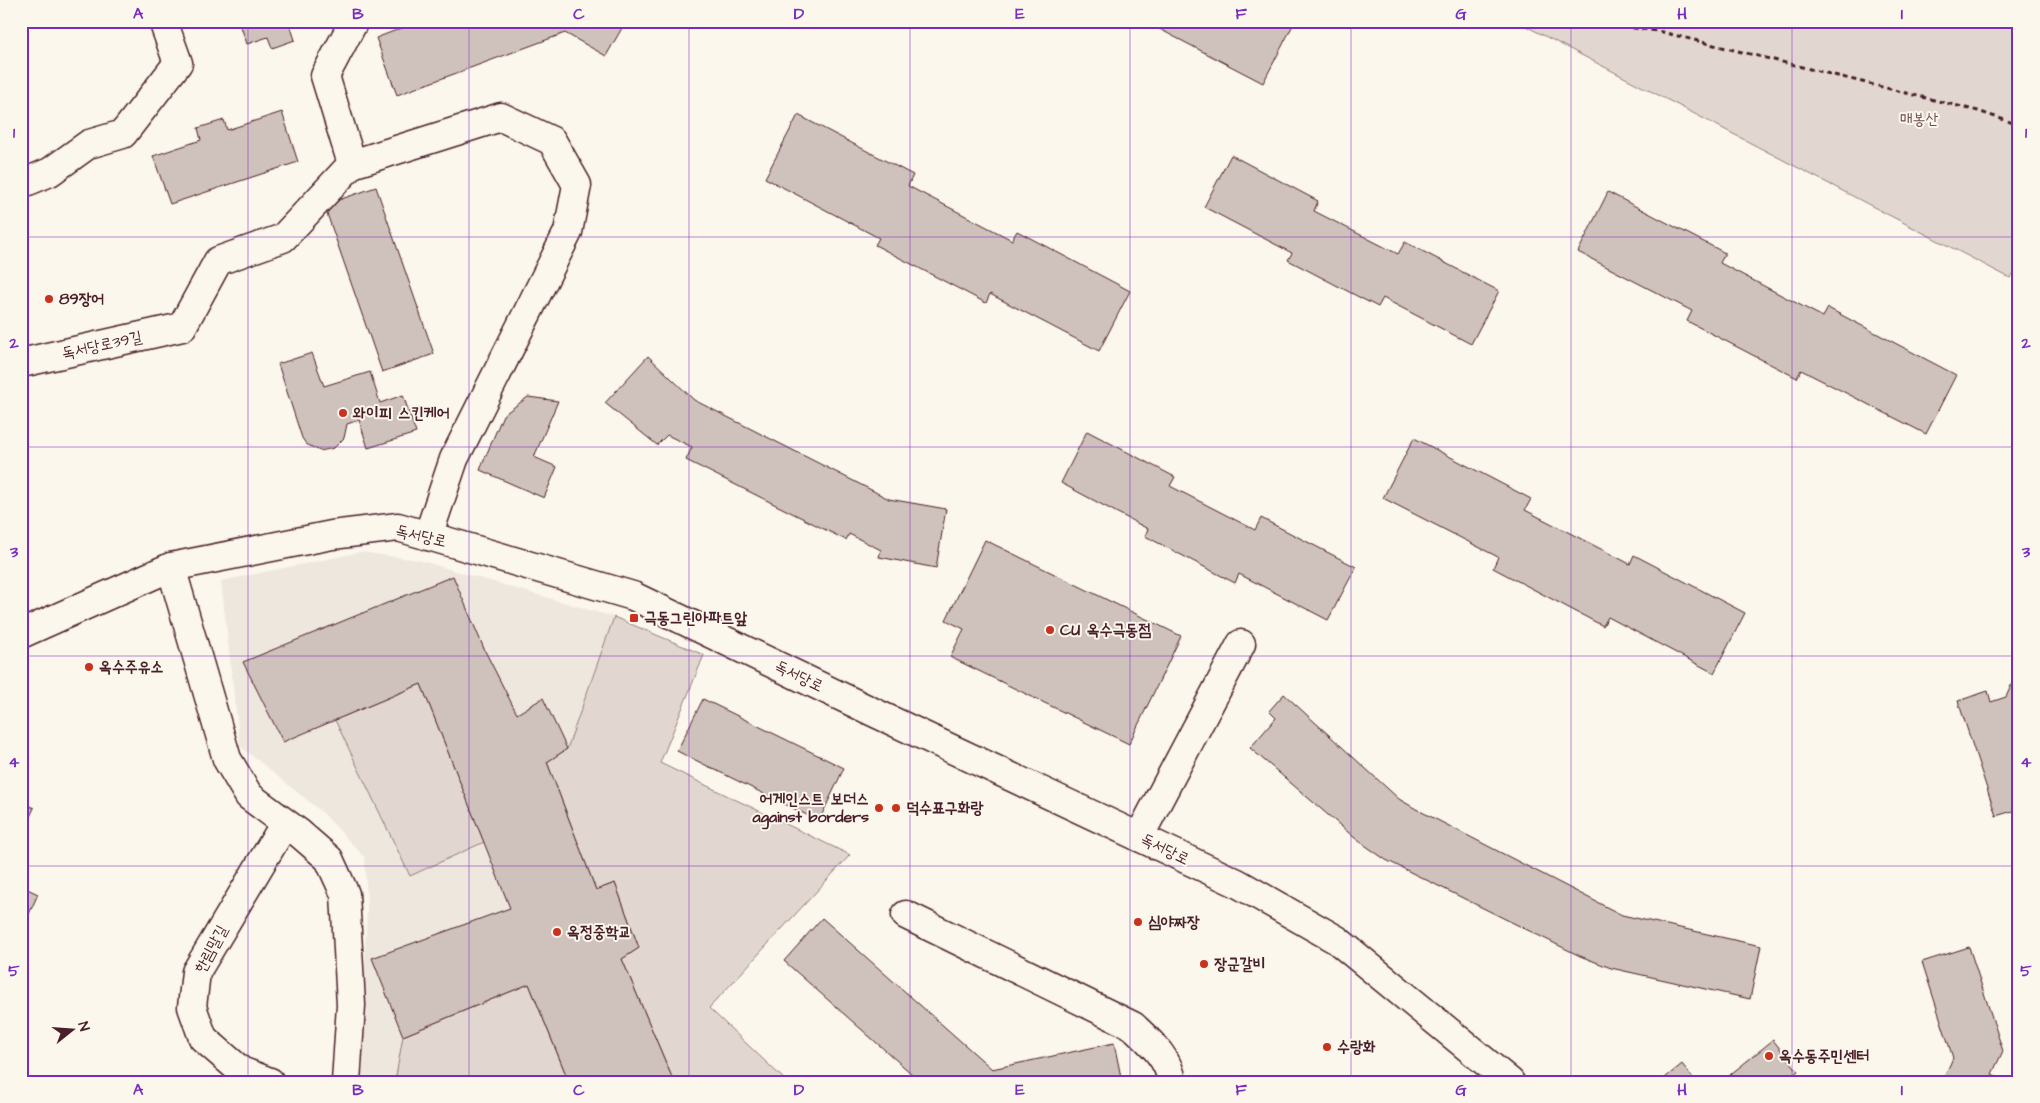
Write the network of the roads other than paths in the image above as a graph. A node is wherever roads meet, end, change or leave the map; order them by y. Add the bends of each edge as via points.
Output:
1 (164, 21) edge
2 (354, 21) edge
3 (352, 164) junction
4 (21, 184) edge
5 (21, 363) edge
6 (428, 536) junction
7 (171, 567) junction
8 (21, 634) edge
9 (1241, 644) dead end
10 (285, 823) junction
11 (1139, 836) junction
12 (906, 915) dead end
13 (270, 1082) edge
14 (346, 1082) edge
15 (1172, 1082) edge
16 (1510, 1082) edge

1 - 4 main road via 178,63 123,134 89,144 50,172
2 - 3 main road via 325,76
3 - 5 main road, 독서당로39길 via 283,238 218,261 182,327
3 - 6 main road via 500,117 552,141 577,185 568,232 454,459
6 - 7 main road, 독서당로 via 398,528 332,535
6 - 11 main road, 독서당로 via 633,596
7 - 8 main road, 독서당로
7 - 10 main road via 227,759 249,796
9 - 11 main road
10 - 13 main road, 한림말길 via 196,972 192,1007 203,1038 241,1071
10 - 14 main road via 329,859 345,894 351,1005
11 - 16 main road, 독서당로 via 1237,883 1337,940
12 - 15 main road via 1133,1026 1157,1049 1170,1070

